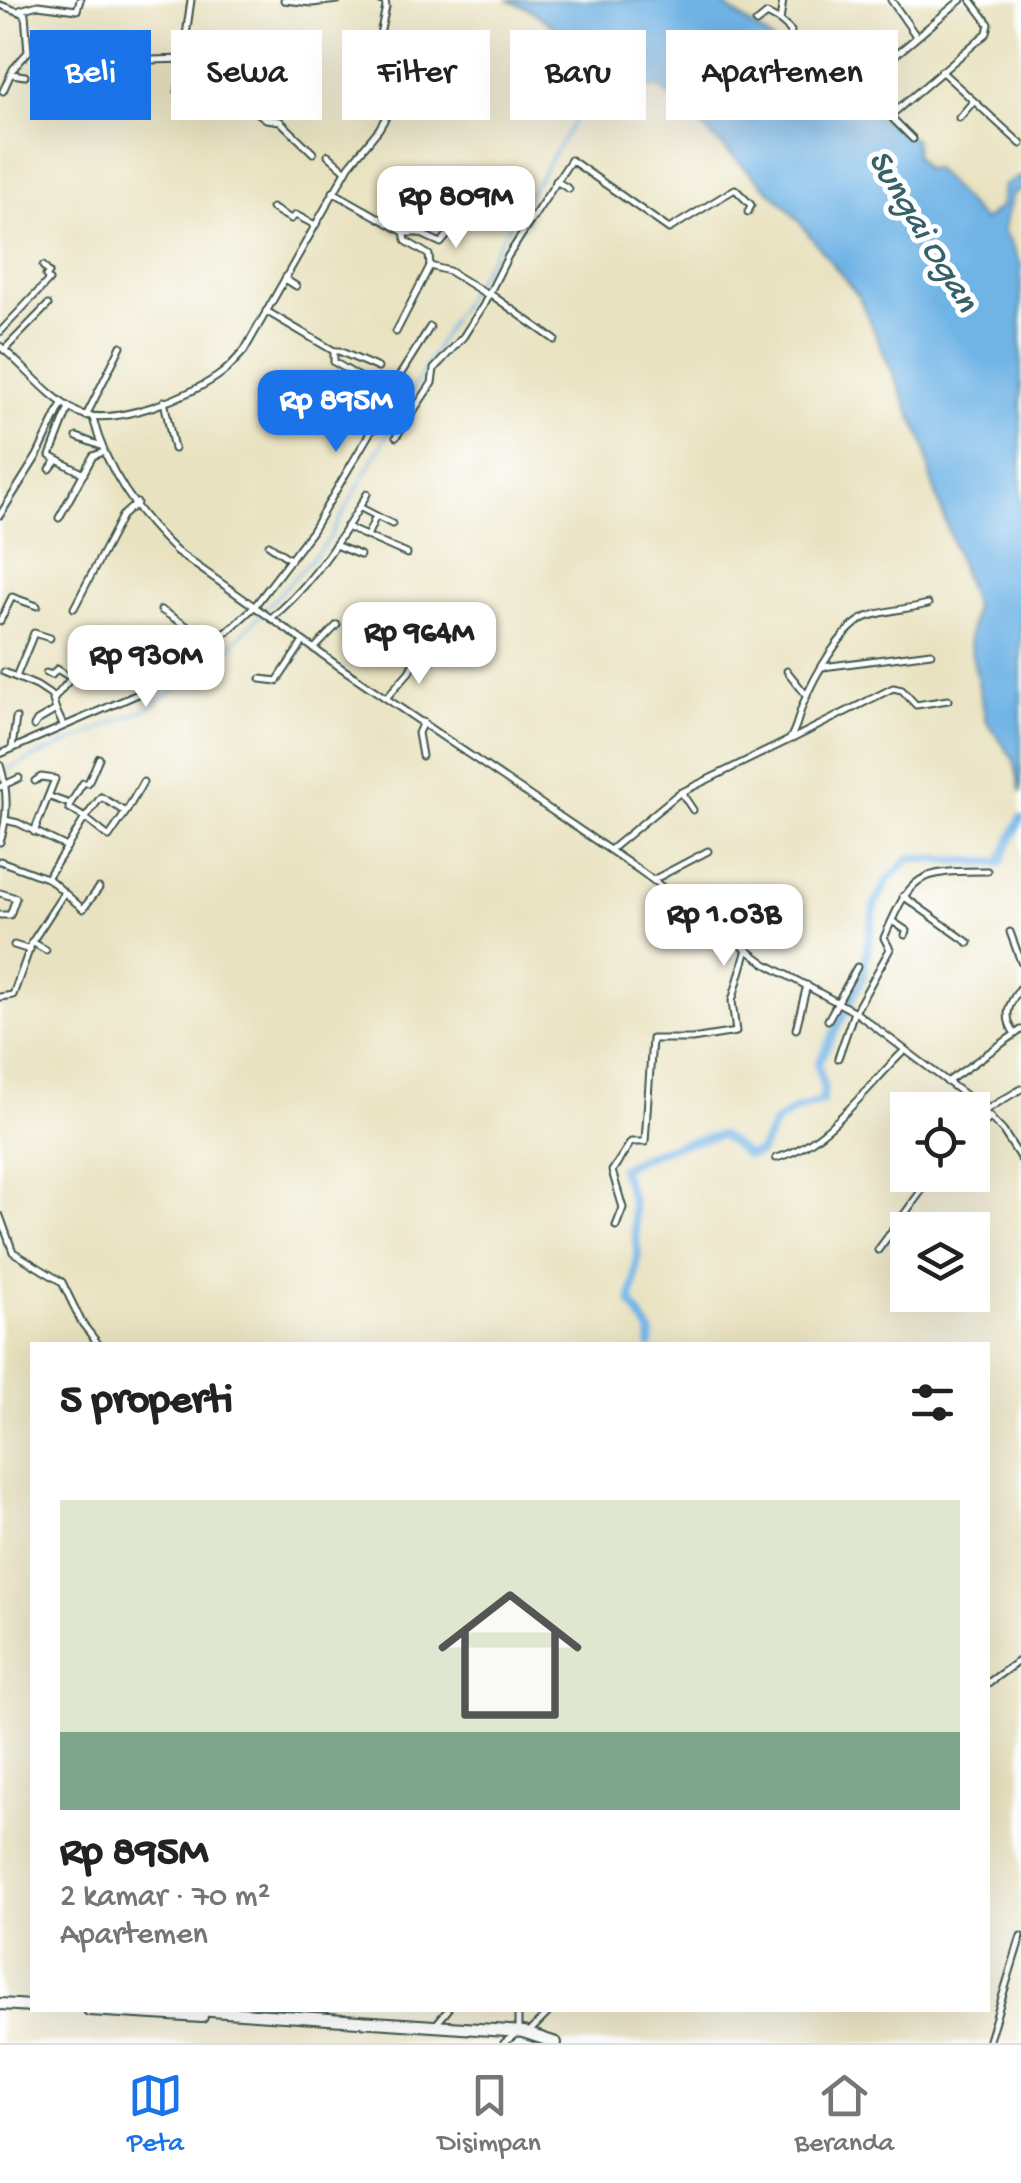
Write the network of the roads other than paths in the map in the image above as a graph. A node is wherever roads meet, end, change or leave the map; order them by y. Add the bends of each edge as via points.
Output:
1 (17, 0) edge
2 (80, 0) edge
3 (191, 0) edge
4 (284, 0) edge
5 (338, 0) edge
6 (378, 0) edge
7 (784, 0) edge
8 (891, 0) edge
9 (961, 0) edge
10 (970, 0) edge
11 (46, 3) edge
12 (0, 5) edge
13 (17, 9) junction
14 (780, 21) junction
15 (756, 22) dead end
16 (187, 30) edge
17 (789, 30) edge
18 (916, 36) junction
19 (898, 51) edge
20 (941, 70) junction
21 (12, 74) junction
22 (25, 76) dead end
23 (3, 92) dead end
24 (972, 103) junction
25 (960, 118) dead end
26 (272, 120) edge
27 (913, 138) dead end
28 (1021, 144) edge
29 (313, 153) dead end
30 (328, 155) dead end
31 (346, 170) junction
32 (556, 180) junction
33 (568, 189) dead end
34 (333, 192) junction
35 (272, 208) dead end
36 (748, 212) dead end
37 (528, 221) junction
38 (315, 225) junction
39 (406, 233) junction
40 (43, 266) dead end
41 (430, 266) junction
42 (284, 278) junction
43 (296, 286) dead end
44 (487, 294) junction
45 (48, 306) dead end
46 (266, 312) junction
47 (430, 326) dead end
48 (0, 332) edge
49 (396, 332) dead end
50 (555, 340) dead end
51 (120, 346) dead end
52 (2, 348) edge
53 (334, 352) junction
54 (378, 368) dead end
55 (388, 394) junction
56 (164, 400) junction
57 (66, 405) junction
58 (90, 417) junction
59 (76, 437) dead end
60 (396, 437) dead end
61 (102, 449) junction
62 (174, 449) dead end
63 (57, 460) junction
64 (50, 469) dead end
65 (84, 474) junction
66 (366, 494) dead end
67 (136, 503) junction
68 (359, 507) junction
69 (0, 515) edge
70 (376, 516) junction
71 (59, 518) dead end
72 (392, 524) dead end
73 (346, 527) junction
74 (366, 536) junction
75 (362, 544) dead end
76 (270, 545) dead end
77 (333, 548) junction
78 (408, 554) dead end
79 (360, 555) dead end
80 (291, 560) junction
81 (928, 604) dead end
82 (37, 606) dead end
83 (74, 608) dead end
84 (256, 608) junction
85 (161, 610) dead end
86 (270, 619) junction
87 (0, 622) edge
88 (337, 625) dead end
89 (50, 638) dead end
90 (304, 642) junction
91 (209, 647) junction
92 (314, 649) junction
93 (931, 653) dead end
94 (418, 654) dead end
95 (823, 667) junction
96 (787, 671) dead end
97 (4, 672) dead end
98 (46, 673) dead end
99 (16, 677) junction
100 (261, 678) dead end
101 (276, 682) junction
102 (281, 690) dead end
103 (807, 696) junction
104 (55, 698) junction
105 (386, 698) junction
106 (948, 700) dead end
107 (56, 710) junction
108 (16, 718) dead end
109 (422, 722) junction
110 (63, 724) junction
111 (34, 726) dead end
112 (789, 740) junction
113 (12, 748) junction
114 (0, 754) edge
115 (422, 756) dead end
116 (99, 758) dead end
117 (0, 765) edge
118 (19, 778) dead end
119 (35, 781) dead end
120 (143, 782) dead end
121 (4, 784) edge
122 (62, 791) dead end
123 (681, 792) junction
124 (54, 798) junction
125 (70, 804) junction
126 (692, 810) dead end
127 (1, 812) edge
128 (126, 812) junction
129 (86, 818) junction
130 (5, 820) junction
131 (34, 832) junction
132 (0, 842) edge
133 (67, 847) junction
134 (610, 850) junction
135 (708, 850) dead end
136 (0, 861) edge
137 (988, 871) dead end
138 (47, 878) junction
139 (654, 880) junction
140 (99, 888) dead end
141 (0, 893) edge
142 (64, 893) junction
143 (903, 896) junction
144 (680, 898) junction
145 (660, 913) dead end
146 (0, 915) edge
147 (892, 921) junction
148 (1010, 932) dead end
149 (905, 935) dead end
150 (32, 942) junction
151 (969, 944) dead end
152 (14, 946) dead end
153 (747, 949) junction
154 (30, 950) junction
155 (46, 950) dead end
156 (1021, 962) edge
157 (857, 967) dead end
158 (807, 985) junction
159 (1021, 987) edge
160 (0, 997) edge
161 (836, 1001) junction
162 (850, 1009) junction
163 (828, 1020) dead end
164 (796, 1029) dead end
165 (1019, 1032) edge
166 (905, 1050) junction
167 (838, 1058) dead end
168 (947, 1082) junction
169 (1021, 1089) edge
170 (960, 1092) edge
171 (990, 1106) edge
172 (991, 1118) edge
173 (776, 1158) dead end
174 (1021, 1159) edge
175 (920, 1192) edge
176 (0, 1216) edge
177 (616, 1226) dead end
178 (878, 1250) dead end
179 (96, 1342) edge
180 (1020, 1661) edge
181 (990, 1682) edge
182 (1021, 1936) edge
183 (0, 2001) edge
184 (30, 2003) edge
185 (121, 2012) edge
186 (226, 2012) edge
187 (446, 2012) edge
188 (519, 2012) edge
189 (548, 2012) edge
190 (398, 2023) junction
191 (436, 2026) junction
192 (523, 2032) junction
193 (504, 2043) edge
194 (556, 2043) edge
195 (988, 2043) edge

1 - 13 street
2 - 11 street via 77,10
3 - 16 street
4 - 5 street
6 - 31 street via 386,2 372,73 389,80 384,92 397,98
7 - 14 street
8 - 18 street
9 - 18 street
10 - 20 street via 988,32
11 - 13 street
12 - 13 street
13 - 21 street via 25,14 29,46
14 - 15 street via 766,14
14 - 17 street
18 - 19 street
20 - 24 street
20 - 27 street via 890,116
21 - 22 street
21 - 23 street
24 - 25 street
24 - 28 street
26 - 29 street
30 - 31 street
31 - 34 street
32 - 33 street
32 - 36 street via 572,161 670,229 735,189 751,205
32 - 37 street
34 - 38 street
34 - 39 street
35 - 38 street
37 - 39 street via 479,194 440,243
37 - 44 street
38 - 42 street
39 - 41 street via 407,242 429,256
40 - 48 street via 49,280
41 - 44 street
41 - 49 street
42 - 43 street
42 - 46 street
44 - 50 street
44 - 60 street
45 - 52 street
46 - 53 street
46 - 56 street via 228,368
47 - 55 street
51 - 58 street
52 - 57 street
53 - 54 street
53 - 55 street via 334,362
55 - 80 street
56 - 58 street via 123,416
56 - 62 street
57 - 58 street
57 - 63 street via 50,456
57 - 69 street
58 - 61 street
59 - 61 street
61 - 65 street
61 - 67 street
63 - 64 street
63 - 65 street
65 - 71 street
66 - 68 street
67 - 83 street via 122,516
67 - 84 street via 176,551
68 - 70 street
68 - 73 street
70 - 72 street
70 - 74 street
73 - 74 street
73 - 77 street
74 - 75 street
74 - 78 street
76 - 80 street
77 - 79 street
77 - 86 street
80 - 84 street
81 - 95 street via 867,617
82 - 87 street via 12,597
84 - 86 street
84 - 91 street
85 - 91 street
86 - 90 street
88 - 92 street
89 - 99 street via 34,632
90 - 92 street
90 - 101 street
91 - 110 street via 145,691
92 - 105 street
93 - 95 street
94 - 105 street
95 - 103 street
96 - 103 street
97 - 99 street
98 - 104 street via 57,668 71,678
99 - 104 street
100 - 101 street
101 - 102 street
103 - 112 street
104 - 107 street
105 - 109 street
106 - 112 street via 916,705 893,688
107 - 110 street
107 - 111 street
108 - 113 street
109 - 115 street
109 - 134 street
110 - 113 street
112 - 123 street
113 - 114 street
116 - 125 street
117 - 121 street
118 - 121 street
119 - 124 street via 55,779
120 - 128 street
121 - 127 street
122 - 124 street
123 - 126 street
123 - 134 street
124 - 125 street
124 - 131 street
125 - 129 street
127 - 130 street
128 - 129 street via 101,796
128 - 129 street via 109,837
129 - 133 street
130 - 131 street
130 - 132 street
131 - 133 street
133 - 138 street
134 - 139 street
135 - 139 street
136 - 138 street
137 - 143 street via 934,873
138 - 142 street
139 - 144 street
140 - 142 street via 83,908
141 - 146 street via 16,898 8,916
142 - 150 street
143 - 147 street
143 - 151 street
144 - 145 street
144 - 153 street
147 - 149 street
147 - 162 street via 884,938 890,949
148 - 156 street
150 - 154 street
150 - 155 street
152 - 154 street
153 - 158 street
153 - 177 street via 732,1000 736,1032 652,1039 646,1141 629,1145 612,1171 622,1208
154 - 160 street via 13,995
157 - 161 street
158 - 161 street
158 - 164 street
159 - 165 street via 1007,1014
161 - 162 street
161 - 163 street
162 - 166 street
162 - 167 street
165 - 168 street
166 - 168 street
166 - 173 street via 840,1117
168 - 170 street
169 - 171 street
172 - 174 street
175 - 178 street
176 - 179 street via 13,1252 62,1282
180 - 181 street
182 - 195 street
183 - 184 highway
185 - 190 highway via 347,2026
186 - 190 highway
187 - 191 street
188 - 192 street
189 - 192 street
190 - 191 highway
191 - 192 highway
192 - 193 street
192 - 194 highway

